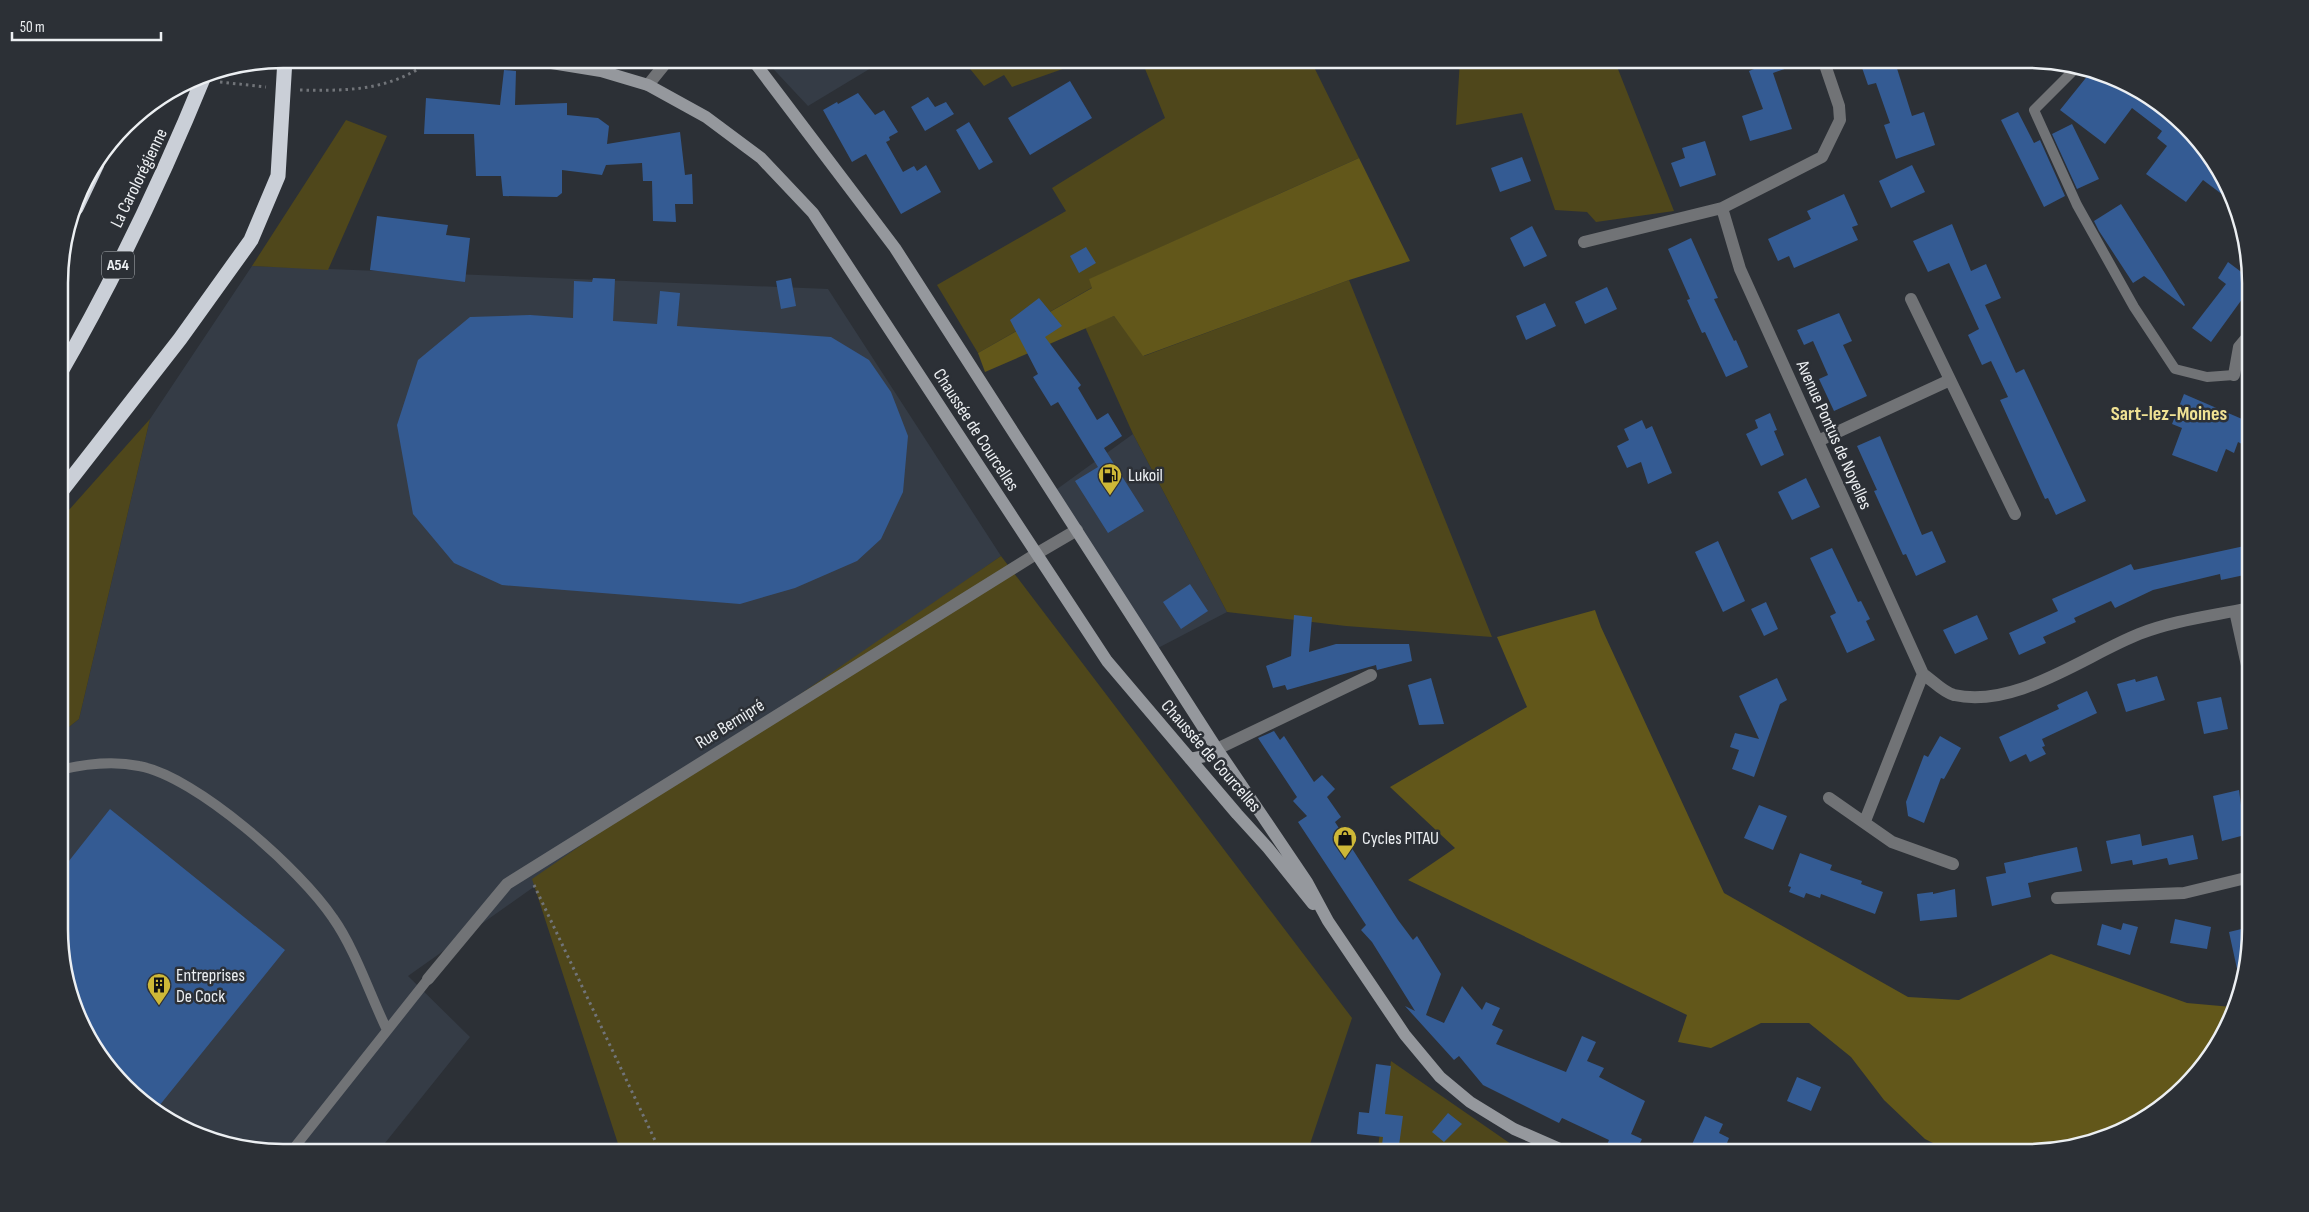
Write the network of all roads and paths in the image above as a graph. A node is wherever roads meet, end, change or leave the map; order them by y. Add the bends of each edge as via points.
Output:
1 (284, 68) edge
2 (582, 68) edge
3 (662, 68) edge
4 (759, 68) edge
5 (1826, 68) edge
6 (418, 69) dead end
7 (2071, 73) edge
8 (214, 79) edge
9 (206, 82) edge
10 (648, 85) junction
11 (282, 89) junction
12 (1722, 208) junction
13 (1584, 242) dead end
14 (1911, 299) dead end
15 (2242, 343) edge
16 (68, 361) edge
17 (2234, 376) joint
18 (1950, 380) junction
19 (1818, 441) junction
20 (68, 483) edge
21 (2015, 514) dead end
22 (1077, 530) junction
23 (1036, 554) junction
24 (2242, 610) edge
25 (2235, 611) junction
26 (2242, 643) edge
27 (1923, 674) junction
28 (1371, 675) dead end
29 (1217, 750) junction
30 (1190, 759) junction
31 (68, 769) edge
32 (1829, 798) dead end
33 (1865, 821) junction
34 (1953, 864) dead end
35 (528, 871) junction
36 (2242, 879) edge
37 (2057, 898) dead end
38 (1328, 921) junction
39 (428, 979) joint
40 (387, 1030) junction
41 (297, 1144) edge
42 (657, 1144) edge
43 (1548, 1144) edge

1 - 11 highway
2 - 10 main road, Chaussée de Courcelles
3 - 10 street
4 - 22 main road, Chaussée de Courcelles via 895,248
5 - 12 street via 1839,106 1840,120 1822,157
6 - 11 path via 400,80 360,89
7 - 17 lane via 2034,110 2077,205 2134,307 2175,369 2207,377
8 - 11 path
9 - 16 highway, La Carolorégienne / A54
10 - 23 main road, Chaussée de Courcelles via 706,117 761,158 813,213
11 - 20 highway via 278,176 251,240 180,339
12 - 13 street
12 - 19 street, Avenue Pontus de Noyelles via 1740,269
14 - 18 street
15 - 17 street
18 - 19 street
18 - 21 street
19 - 27 street, Avenue Pontus de Noyelles
22 - 23 street, Rue Bernipré
22 - 29 main road, Chaussée de Courcelles
23 - 30 main road, Chaussée de Courcelles via 1107,661
23 - 35 street, Rue Bernipré
24 - 25 street
25 - 26 street
25 - 27 street via 2187,619 2139,634 2024,688 1989,697 1953,695
27 - 33 street
28 - 29 street, Chaussée de Courcelles
29 - 30 main road
29 - 38 main road, Chaussée de Courcelles via 1307,882
30 - 38 main road, Chaussée de Courcelles
31 - 40 lane via 114,764 140,766 177,780 285,861 335,919
32 - 33 street
33 - 34 street via 1892,842
35 - 39 street, Rue Bernipré via 507,884
35 - 42 path
36 - 37 street via 2184,893
38 - 43 main road, Chaussée de Courcelles via 1405,1035 1440,1077 1470,1102 1514,1129
39 - 40 lane
40 - 41 lane

